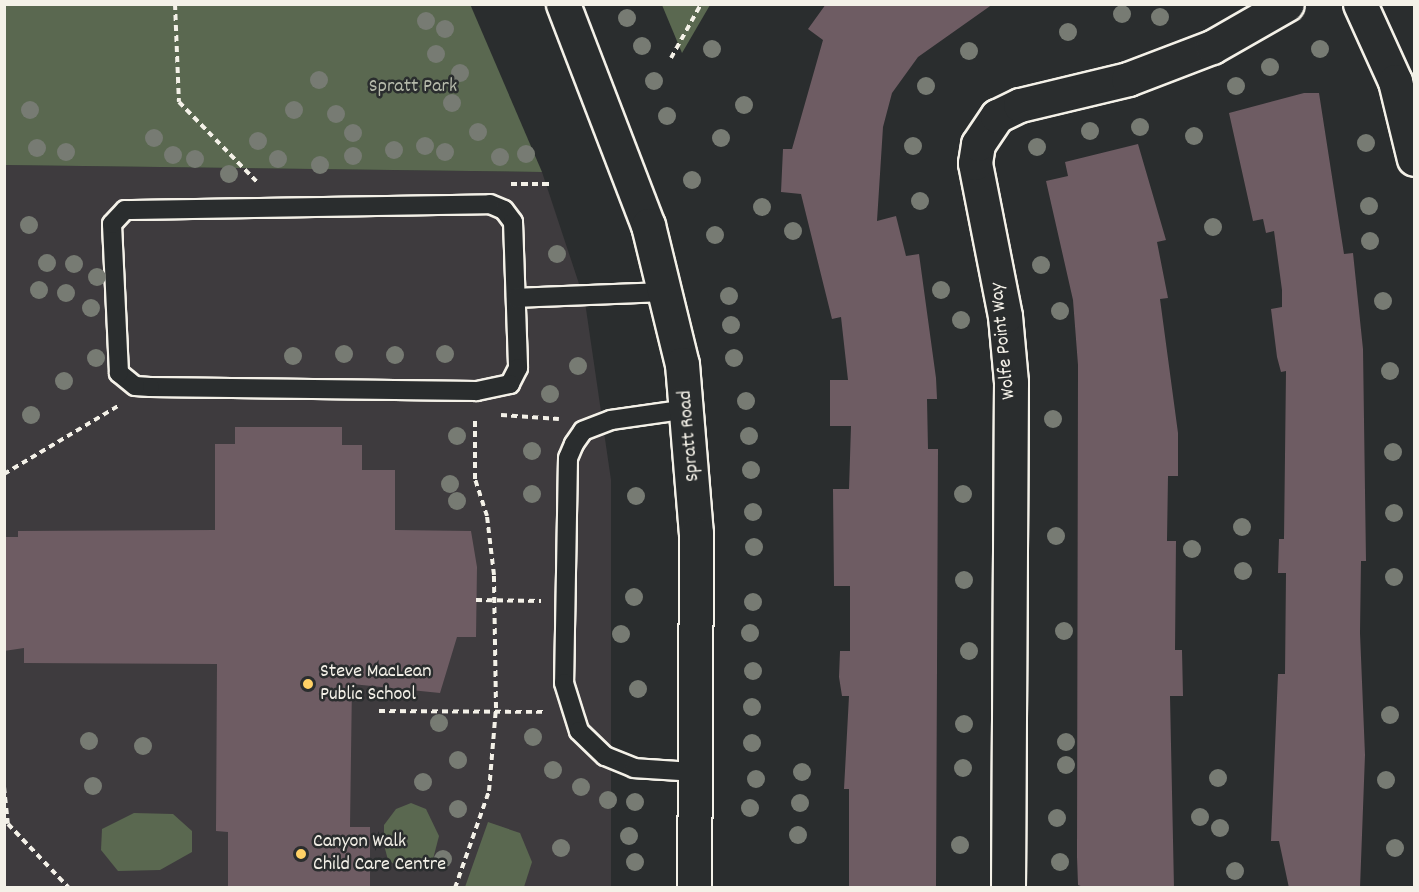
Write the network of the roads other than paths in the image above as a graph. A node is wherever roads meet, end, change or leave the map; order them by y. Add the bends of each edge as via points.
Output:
1 (563, 4) edge
2 (1287, 4) edge
3 (1360, 4) edge
4 (1414, 159) edge
5 (668, 292) junction
6 (516, 298) junction
7 (688, 409) junction
8 (695, 772) junction
9 (694, 888) edge
10 (1008, 888) edge

1 - 5 street, Spratt Road via 626,165
2 - 10 street, Wolfe Point Way via 1212,47 1128,79 1020,105 997,116 978,144 975,163 1005,316 1011,382
3 - 4 street via 1395,81
5 - 6 lane
5 - 7 street, Spratt Road
6 - 6 lane via 514,380 476,391 135,386 119,373 114,218 133,209 497,206 513,222
7 - 8 street, Spratt Road via 696,533
7 - 8 lane via 611,420 583,431 574,444 568,458 564,683 571,714 588,742 617,762
8 - 9 street, Spratt Road

